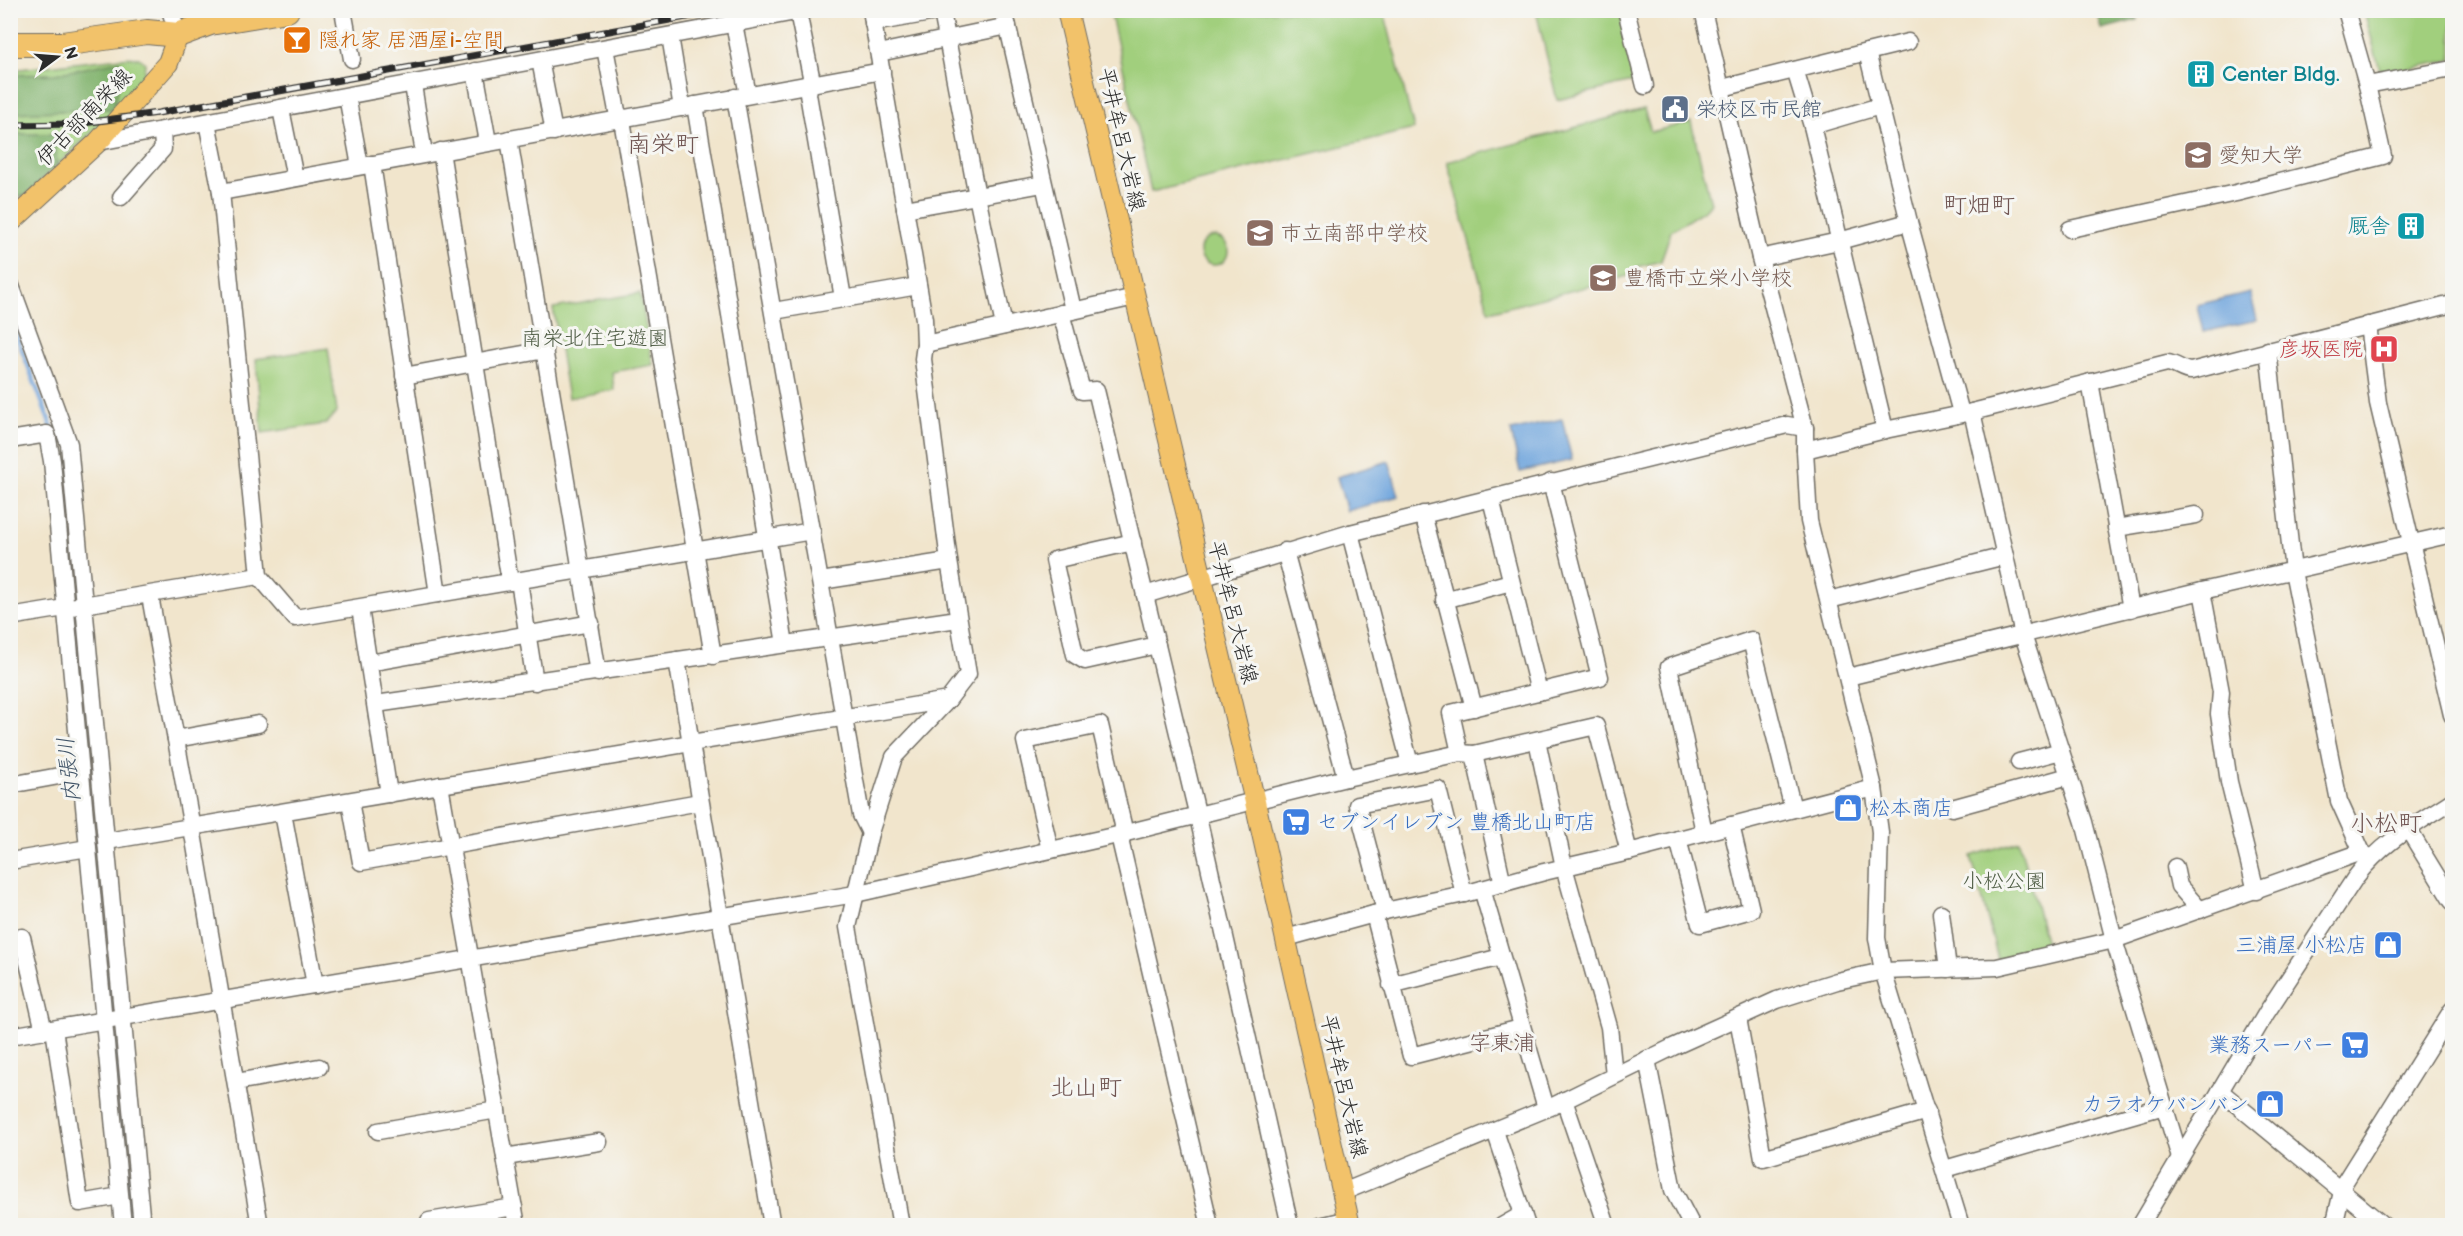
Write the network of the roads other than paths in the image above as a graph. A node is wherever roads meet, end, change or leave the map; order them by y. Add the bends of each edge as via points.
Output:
1 (171, 10) edge
2 (287, 10) edge
3 (343, 10) edge
4 (1067, 10) edge
5 (1626, 10) edge
6 (1703, 10) edge
7 (2346, 10) edge
8 (802, 11) edge
9 (945, 11) edge
10 (872, 17) edge
11 (1006, 18) edge
12 (734, 24) junction
13 (178, 35) junction
14 (670, 36) junction
15 (947, 39) junction
16 (1908, 42) dead end
17 (10, 44) edge
18 (605, 48) junction
19 (1867, 52) junction
20 (879, 53) junction
21 (352, 59) dead end
22 (540, 60) junction
23 (1796, 69) junction
24 (2452, 69) edge
25 (475, 71) junction
26 (882, 71) junction
27 (810, 84) junction
28 (413, 85) junction
29 (2367, 85) junction
30 (1645, 86) dead end
31 (1722, 88) junction
32 (347, 96) junction
33 (741, 96) junction
34 (689, 106) junction
35 (1880, 106) junction
36 (281, 109) junction
37 (622, 120) junction
38 (207, 122) junction
39 (1812, 126) junction
40 (162, 131) junction
41 (554, 132) junction
42 (509, 139) junction
43 (98, 142) junction
44 (488, 142) junction
45 (433, 153) junction
46 (366, 165) junction
47 (295, 178) junction
48 (1043, 184) junction
49 (221, 192) junction
50 (976, 196) junction
51 (121, 197) dead end
52 (905, 209) junction
53 (1909, 222) junction
54 (10, 223) edge
55 (2070, 229) dead end
56 (1839, 241) junction
57 (1760, 258) junction
58 (10, 283) edge
59 (918, 286) junction
60 (1135, 297) junction
61 (843, 298) junction
62 (2452, 304) edge
63 (774, 311) junction
64 (1067, 312) junction
65 (2368, 325) junction
66 (1004, 326) junction
67 (925, 344) junction
68 (545, 350) junction
69 (2268, 350) junction
70 (476, 364) junction
71 (404, 376) junction
72 (2090, 382) junction
73 (1966, 412) junction
74 (1805, 428) junction
75 (1886, 430) junction
76 (10, 440) edge
77 (1805, 450) junction
78 (1551, 482) junction
79 (1491, 499) junction
80 (1423, 514) junction
81 (2196, 515) dead end
82 (2116, 528) junction
83 (812, 531) junction
84 (1350, 533) junction
85 (2452, 534) edge
86 (768, 539) junction
87 (1132, 542) junction
88 (2410, 543) junction
89 (696, 551) junction
90 (1286, 551) junction
91 (2005, 556) junction
92 (949, 561) junction
93 (582, 571) junction
94 (2293, 571) junction
95 (259, 576) junction
96 (1200, 580) junction
97 (514, 581) junction
98 (821, 581) junction
99 (1511, 582) junction
100 (2202, 591) junction
101 (438, 594) junction
102 (1145, 595) junction
103 (150, 596) junction
104 (1444, 600) junction
105 (1829, 600) junction
106 (86, 606) junction
107 (360, 608) junction
108 (64, 609) junction
109 (2131, 609) junction
110 (10, 617) edge
111 (958, 619) junction
112 (591, 622) junction
113 (2023, 635) junction
114 (528, 636) junction
115 (831, 639) junction
116 (785, 644) junction
117 (1157, 645) junction
118 (713, 656) junction
119 (677, 660) junction
120 (369, 663) junction
121 (598, 673) junction
122 (1848, 677) junction
123 (535, 682) junction
124 (1539, 692) junction
125 (948, 700) junction
126 (376, 704) junction
127 (1474, 708) junction
128 (2452, 715) edge
129 (844, 718) junction
130 (258, 723) dead end
131 (176, 739) junction
132 (1537, 740) junction
133 (690, 744) junction
134 (2061, 751) junction
135 (1467, 753) junction
136 (2019, 762) dead end
137 (1410, 764) junction
138 (81, 772) junction
139 (2069, 776) junction
140 (1346, 778) junction
141 (10, 785) edge
142 (440, 785) junction
143 (1874, 788) junction
144 (389, 794) junction
145 (350, 801) junction
146 (2452, 801) edge
147 (700, 802) junction
148 (1255, 802) junction
149 (1952, 808) dead end
150 (1793, 809) junction
151 (283, 813) junction
152 (1198, 817) junction
153 (1731, 825) junction
154 (192, 828) junction
155 (2408, 829) junction
156 (1704, 832) junction
157 (870, 833) junction
158 (1122, 834) junction
159 (1678, 838) junction
160 (107, 841) junction
161 (451, 845) junction
162 (88, 848) junction
163 (1050, 850) junction
164 (1629, 852) junction
165 (2366, 855) junction
166 (10, 861) edge
167 (1564, 867) junction
168 (2175, 867) dead end
169 (1503, 884) junction
170 (1482, 890) junction
171 (2256, 891) junction
172 (855, 894) junction
173 (1464, 894) junction
174 (2452, 901) edge
175 (2200, 910) junction
176 (1379, 913) junction
177 (1941, 913) dead end
178 (719, 917) junction
179 (1286, 938) junction
180 (10, 939) edge
181 (2114, 940) junction
182 (1501, 957) junction
183 (471, 959) junction
184 (1948, 969) junction
185 (1883, 971) junction
186 (315, 985) junction
187 (1391, 985) junction
188 (222, 1001) junction
189 (2452, 1010) edge
190 (124, 1018) junction
191 (1737, 1018) junction
192 (103, 1020) junction
193 (1521, 1028) junction
194 (49, 1030) junction
195 (10, 1036) edge
196 (1647, 1059) junction
197 (319, 1067) dead end
198 (1614, 1075) junction
199 (236, 1082) junction
200 (2220, 1091) junction
201 (1564, 1101) junction
202 (2164, 1106) junction
203 (1546, 1108) junction
204 (497, 1110) junction
205 (1927, 1110) junction
206 (378, 1131) dead end
207 (1495, 1131) junction
208 (599, 1142) dead end
209 (505, 1157) junction
210 (2180, 1158) junction
211 (1945, 1169) junction
212 (2342, 1191) junction
213 (1343, 1192) junction
214 (120, 1196) junction
215 (514, 1207) junction
216 (1525, 1220) edge
217 (429, 1221) dead end
218 (1349, 1222) edge
219 (123, 1226) edge
220 (142, 1226) edge
221 (260, 1226) edge
222 (517, 1226) edge
223 (772, 1226) edge
224 (901, 1226) edge
225 (1210, 1226) edge
226 (1290, 1226) edge
227 (1320, 1226) edge
228 (1502, 1226) edge
229 (1607, 1226) edge
230 (1692, 1226) edge
231 (1961, 1226) edge
232 (2140, 1226) edge
233 (2334, 1226) edge
234 (2384, 1226) edge

1 - 13 street
2 - 13 highway via 210,23
3 - 21 street
4 - 60 main road, 平井牟呂大岩線
5 - 30 street
6 - 31 street
7 - 29 street
8 - 12 street
8 - 27 street
9 - 10 street
9 - 15 street
10 - 20 street
11 - 15 street
11 - 48 street
12 - 14 street
12 - 33 street
13 - 17 highway via 147,32 62,44
13 - 43 main road, 伊古部南栄線 via 168,63
14 - 18 street
14 - 34 street
15 - 20 street
15 - 50 street
16 - 19 street
18 - 22 street
18 - 37 street via 616,111
19 - 23 street
19 - 35 street
20 - 26 street
22 - 25 street
22 - 41 street
23 - 31 street
23 - 39 street
24 - 29 street
25 - 28 street
25 - 44 street
26 - 27 street
26 - 52 street
27 - 33 street
27 - 61 street via 808,94
28 - 32 street
28 - 45 street
29 - 55 street via 2383,156
31 - 57 street
32 - 36 street
32 - 46 street
33 - 34 street
33 - 63 street
34 - 37 street
34 - 86 street
35 - 39 street
35 - 53 street
36 - 38 street
36 - 47 street
37 - 41 street
37 - 89 street
38 - 40 street
38 - 49 street
39 - 56 street
40 - 43 street
40 - 51 street via 163,149
41 - 42 street
42 - 44 street
42 - 68 street
43 - 54 main road, 伊古部南栄線
44 - 45 street
45 - 46 street
45 - 70 street
46 - 47 street
46 - 71 street
47 - 49 street
48 - 50 street
48 - 64 street
49 - 95 street
50 - 52 street
50 - 66 street
52 - 59 street
53 - 56 street
53 - 73 street
56 - 57 street
56 - 75 street
57 - 74 street
58 - 106 street via 69,444
59 - 61 street
59 - 67 street
60 - 64 street
60 - 96 main road, 平井牟呂大岩線
61 - 63 street
62 - 65 street
63 - 83 street
64 - 66 street
64 - 87 street via 1082,391 1096,390
65 - 69 street
65 - 88 street via 2378,404
66 - 67 street
67 - 92 street via 923,359
68 - 70 street
68 - 93 street
69 - 72 street via 2192,371 2167,363
69 - 94 street
70 - 71 street
70 - 97 street
71 - 101 street
72 - 73 street
72 - 82 street
73 - 75 street
73 - 91 street
74 - 77 street
74 - 78 street via 1787,425
75 - 77 street
76 - 108 street via 47,434
77 - 105 street via 1809,521
78 - 79 street
78 - 124 street via 1600,677
79 - 80 street
79 - 99 street
80 - 84 street
80 - 104 street
81 - 82 street
82 - 109 street
83 - 86 street
83 - 98 street
84 - 90 street
84 - 137 street
85 - 88 street
86 - 89 street
86 - 116 street
87 - 102 street
87 - 117 street via 1054,560 1075,655 1086,662
88 - 94 street
88 - 128 street
89 - 93 street
89 - 118 street
90 - 96 street
90 - 140 street
91 - 105 street
91 - 113 street
92 - 98 street
92 - 111 street
93 - 97 street
93 - 112 street
94 - 100 street
94 - 165 street via 2339,801
95 - 103 street
95 - 107 street via 295,618
96 - 102 street
96 - 148 main road, 平井牟呂大岩線
97 - 101 street
97 - 114 street
98 - 115 street
99 - 104 street
99 - 124 street
100 - 109 street
100 - 171 street via 2221,692 2219,714 2229,782
101 - 107 street
102 - 117 street
103 - 106 street
103 - 131 street
104 - 127 street
105 - 122 street
106 - 108 street
106 - 160 street
107 - 120 street
108 - 110 street
108 - 138 street
109 - 113 street
111 - 115 street
111 - 125 street via 968,674
112 - 114 street
112 - 121 street
113 - 122 street
113 - 134 street
114 - 120 street
114 - 123 street
115 - 116 street
115 - 129 street
116 - 118 street
117 - 152 street
118 - 119 street
119 - 121 street
119 - 133 street
120 - 126 street
121 - 123 street
122 - 143 street
123 - 126 street
124 - 127 street
125 - 129 street
125 - 157 street via 894,757
126 - 144 street
127 - 135 street via 1451,713
129 - 133 street
129 - 157 street via 861,815
130 - 131 street
131 - 154 street
132 - 135 street
132 - 164 street via 1596,726
132 - 167 street
133 - 142 street
133 - 147 street
134 - 136 street
134 - 139 street
135 - 137 street
135 - 169 street
137 - 140 street
138 - 141 street
138 - 162 street
139 - 149 street
139 - 181 street
140 - 148 street
142 - 144 street
142 - 161 street
143 - 150 street
143 - 185 street via 1880,831 1877,938
144 - 145 street
145 - 151 street
145 - 161 street via 361,861
146 - 155 street
147 - 161 street
147 - 178 street
148 - 152 street
148 - 179 main road, 平井牟呂大岩線
150 - 153 street
150 - 156 street via 1751,640 1669,667
151 - 154 street
151 - 186 street
152 - 158 street
152 - 226 street
153 - 156 street
153 - 159 street via 1751,910 1700,924
154 - 160 street
154 - 188 street
155 - 165 street
155 - 174 street
156 - 159 street
157 - 172 street
158 - 163 street
158 - 163 street via 1100,725 1025,741
158 - 225 street via 1121,844
159 - 164 street
160 - 190 street
161 - 183 street
162 - 166 street
162 - 192 street
163 - 172 street
164 - 167 street
165 - 171 street
165 - 200 street
167 - 169 street
167 - 198 street via 1609,1027
168 - 175 street via 2180,886
169 - 170 street
170 - 173 street
170 - 182 street
171 - 175 street
172 - 178 street
172 - 224 street via 848,927
173 - 176 street
173 - 176 street via 1438,789 1357,805
175 - 181 street
176 - 179 street
176 - 187 street
177 - 184 street
178 - 183 street
178 - 223 street
179 - 213 main road, 平井牟呂大岩線
180 - 194 street via 22,938
181 - 184 street via 1996,967
181 - 202 street
182 - 187 street
182 - 193 street
183 - 186 street
183 - 204 street
184 - 185 street
185 - 191 street via 1777,1000
185 - 205 street
186 - 188 street
187 - 193 street via 1411,1056
188 - 190 street
188 - 199 street
189 - 212 street
190 - 192 street
190 - 220 street
191 - 196 street
191 - 205 street via 1763,1158
192 - 194 street
192 - 214 street
193 - 203 street
194 - 195 street
194 - 214 street via 80,1203
196 - 198 street
196 - 230 street via 1673,1190
197 - 199 street
198 - 201 street
199 - 221 street
200 - 210 street
200 - 212 street
201 - 203 street
201 - 229 street
202 - 210 street
202 - 211 street
203 - 207 street
204 - 206 street
204 - 209 street
205 - 211 street
207 - 213 street
207 - 216 street
208 - 209 street
209 - 215 street
210 - 232 street
211 - 231 street
212 - 233 street
212 - 234 street
213 - 218 main road, 平井牟呂大岩線
214 - 219 street
215 - 217 street
215 - 222 street
216 - 228 street
218 - 227 street

